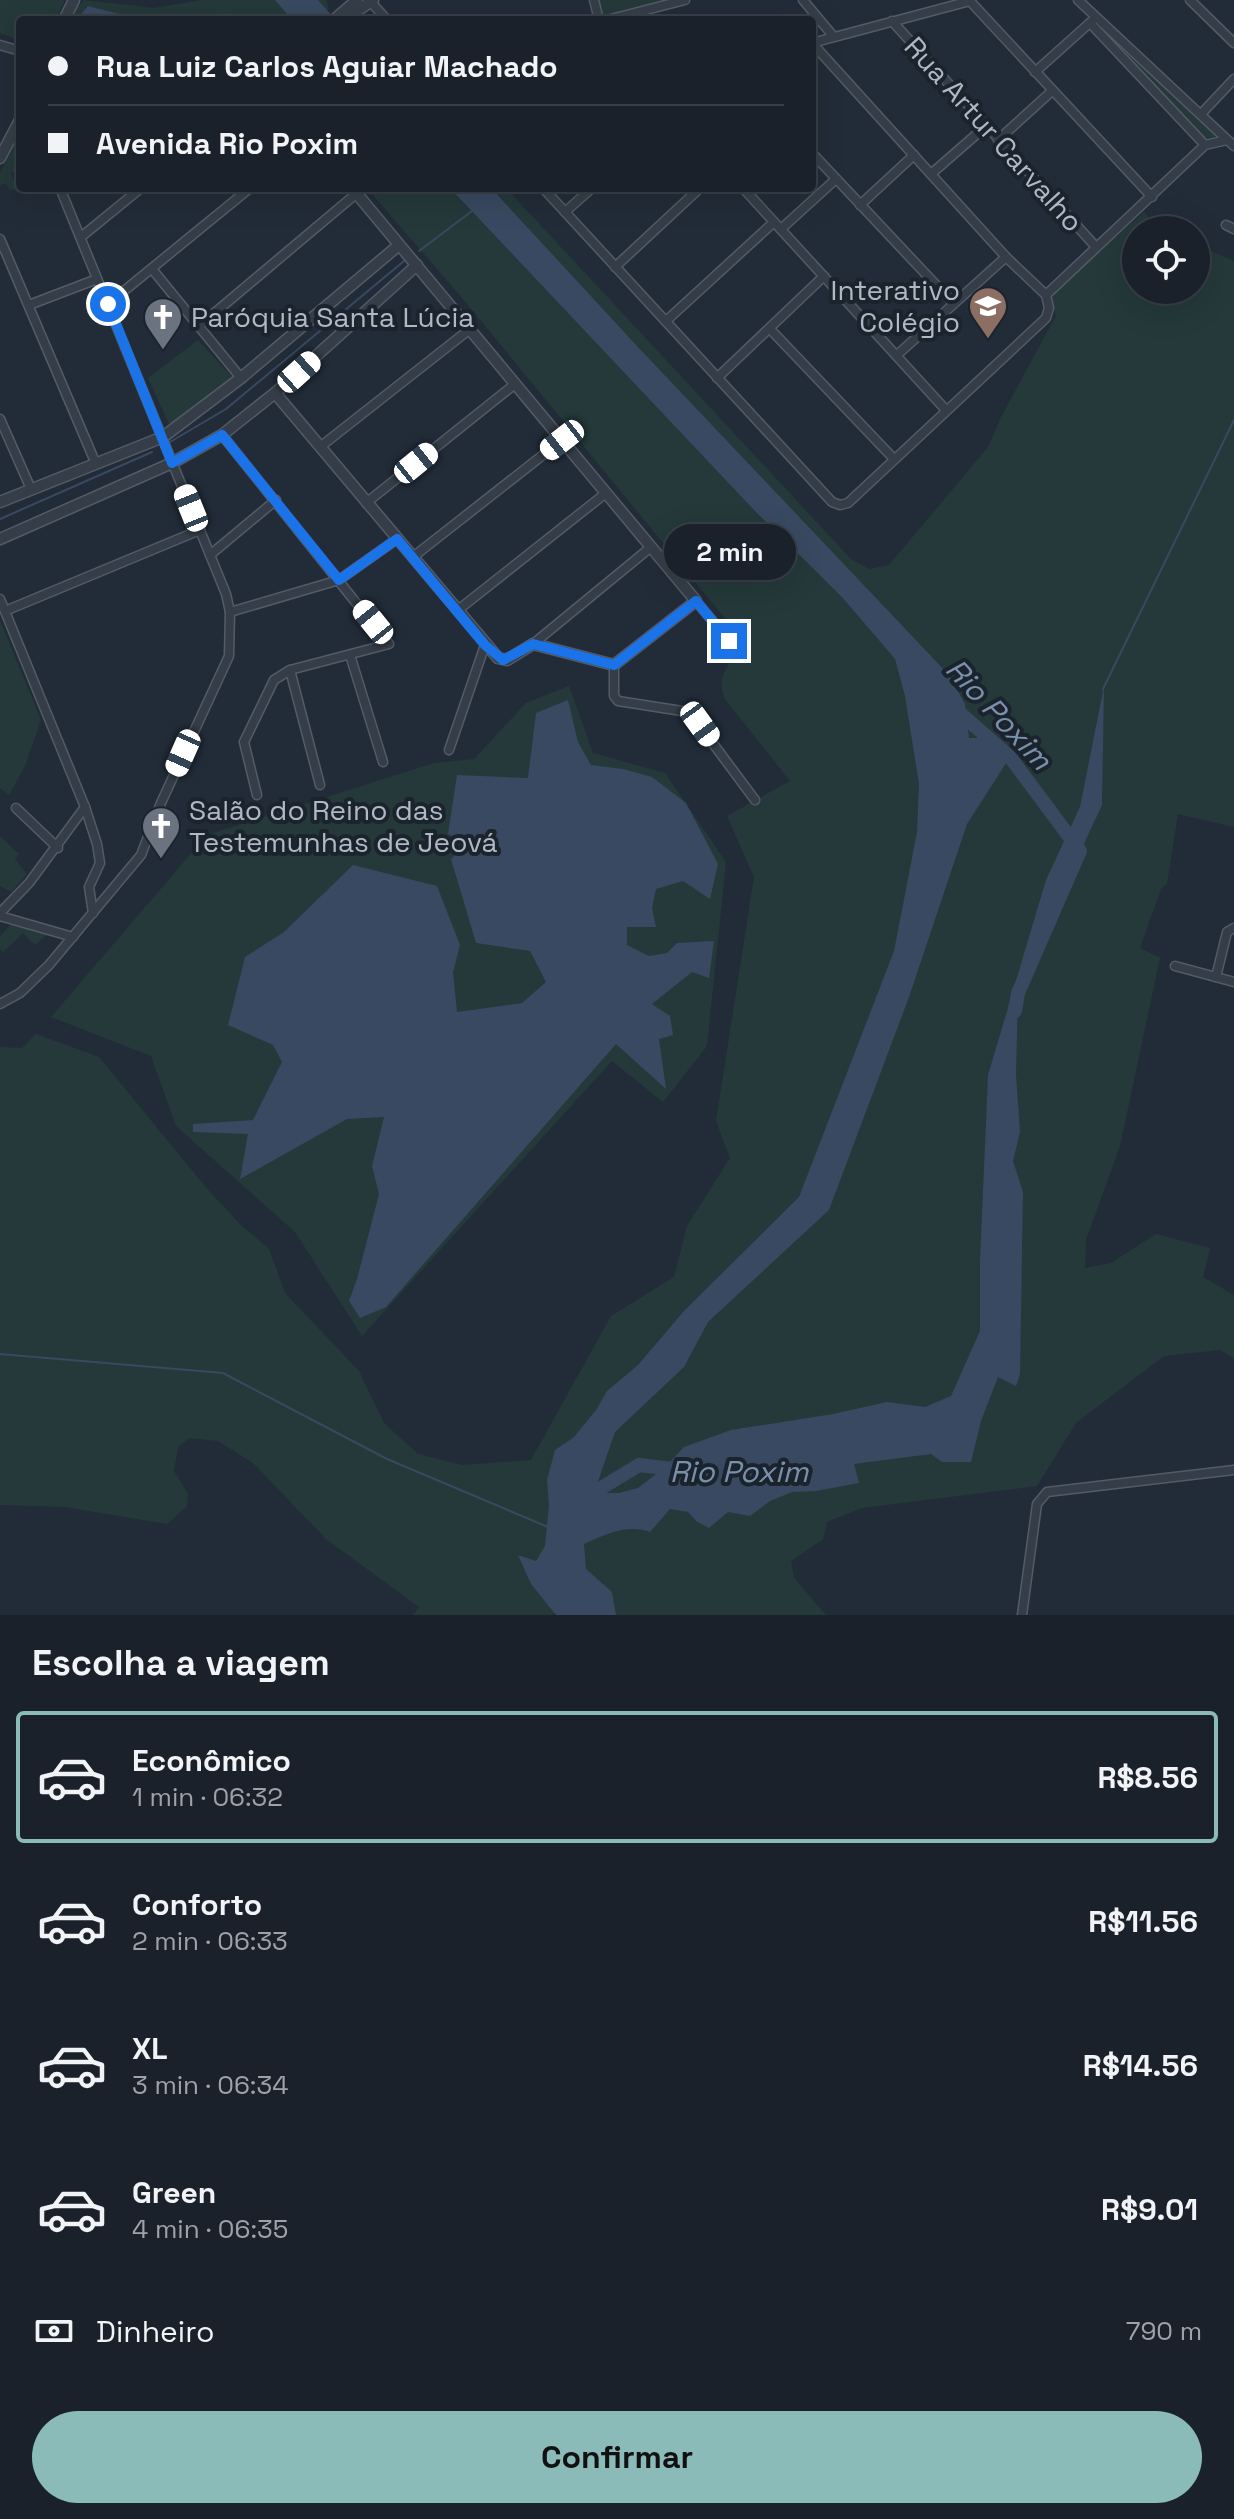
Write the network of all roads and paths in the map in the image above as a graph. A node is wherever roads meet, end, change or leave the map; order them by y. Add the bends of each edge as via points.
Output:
1 (357, 0) edge
2 (370, 0) edge
3 (685, 0) edge
4 (803, 0) edge
5 (969, 0) edge
6 (1078, 0) edge
7 (1190, 0) edge
8 (1206, 0) edge
9 (1198, 8) junction
10 (345, 16) edge
11 (384, 16) edge
12 (623, 16) edge
13 (1093, 20) junction
14 (892, 21) junction
15 (834, 37) junction
16 (816, 42) edge
17 (1234, 43) edge
18 (816, 47) edge
19 (1035, 72) junction
20 (1234, 79) edge
21 (1052, 91) junction
22 (1201, 114) junction
23 (986, 126) junction
24 (16, 128) edge
25 (998, 140) junction
26 (1231, 143) edge
27 (1205, 145) junction
28 (914, 155) junction
29 (816, 157) edge
30 (0, 158) edge
31 (931, 174) junction
32 (836, 179) junction
33 (62, 192) edge
34 (135, 192) edge
35 (245, 192) edge
36 (353, 192) edge
37 (355, 192) edge
38 (547, 192) edge
39 (588, 192) edge
40 (696, 192) edge
41 (747, 192) edge
42 (1152, 197) junction
43 (860, 205) junction
44 (565, 212) junction
45 (777, 225) junction
46 (81, 237) junction
47 (0, 239) edge
48 (399, 245) junction
49 (1096, 247) junction
50 (1006, 257) junction
51 (417, 265) junction
52 (615, 267) junction
53 (152, 269) junction
54 (824, 276) junction
55 (97, 279) junction
56 (1046, 295) junction
57 (953, 303) junction
58 (108, 304) junction
59 (29, 305) junction
60 (666, 321) junction
61 (199, 326) junction
62 (470, 329) junction
63 (770, 329) junction
64 (897, 355) junction
65 (241, 378) junction
66 (717, 378) junction
67 (515, 384) junction
68 (275, 393) junction
69 (945, 409) junction
70 (0, 419) edge
71 (222, 435) junction
72 (163, 437) junction
73 (562, 440) junction
74 (320, 447) junction
75 (894, 459) junction
76 (172, 463) junction
77 (96, 464) junction
78 (31, 489) junction
79 (606, 493) junction
80 (276, 500) junction
81 (0, 502) edge
82 (366, 503) junction
83 (200, 530) junction
84 (0, 539) edge
85 (397, 539) junction
86 (651, 547) junction
87 (210, 555) junction
88 (413, 557) junction
89 (339, 580) junction
90 (0, 599) edge
91 (696, 601) junction
92 (458, 610) junction
93 (5, 611) junction
94 (230, 612) junction
95 (729, 641) dead end
96 (533, 644) junction
97 (485, 645) junction
98 (350, 655) junction
99 (614, 665) junction
100 (290, 670) junction
101 (449, 750) dead end
102 (383, 762) dead end
103 (320, 785) dead end
104 (257, 795) dead end
105 (755, 800) dead end
106 (85, 807) junction
107 (16, 808) dead end
108 (58, 848) junction
109 (93, 913) junction
110 (0, 914) edge
111 (1234, 928) edge
112 (73, 937) junction
113 (1175, 966) dead end
114 (1216, 977) junction
115 (1234, 982) edge
116 (0, 1004) edge
117 (1234, 1470) edge
118 (1022, 1615) edge

1 - 10 street
2 - 10 street
2 - 11 street
3 - 12 street
4 - 15 street
5 - 14 street
5 - 19 street
6 - 13 street
7 - 9 street
8 - 9 street
9 - 17 street
13 - 19 street
13 - 22 street
13 - 27 street
14 - 15 street
14 - 23 street, Rua Artur Carvalho
15 - 16 street
18 - 28 street
19 - 21 street
20 - 22 street
21 - 25 street
21 - 42 street
22 - 26 street
23 - 25 street, Rua Artur Carvalho
23 - 31 street
24 - 30 street
25 - 49 street, Rua Artur Carvalho
26 - 27 street
27 - 42 street
28 - 31 street
28 - 43 street
29 - 32 street
31 - 50 street
32 - 43 street
32 - 45 street
33 - 46 street
34 - 46 street
35 - 53 street
36 - 61 street
37 - 48 street
38 - 44 street
39 - 44 street
40 - 52 street
41 - 45 street
42 - 49 street
43 - 57 street
44 - 52 street
45 - 54 street
45 - 60 street
46 - 55 street
47 - 59 street
48 - 51 street
48 - 65 street
49 - 56 street
50 - 56 street
50 - 57 street
51 - 62 street
51 - 68 street
52 - 60 street
53 - 58 street
53 - 61 street
54 - 63 street
54 - 64 street
55 - 58 street
55 - 59 street
56 - 69 street via 1046,318
57 - 64 street
58 - 72 street
59 - 77 street
60 - 66 street
61 - 65 street
62 - 67 street
62 - 74 street
63 - 66 street
63 - 75 street
64 - 69 street
65 - 72 street
66 - 75 street via 832,502 848,503
67 - 73 street
67 - 82 street
68 - 71 street
68 - 74 street
69 - 75 street
70 - 78 street
71 - 76 street
71 - 80 street
72 - 76 street
72 - 77 street
73 - 79 street
73 - 88 street
74 - 82 street
76 - 83 street
76 - 84 street
77 - 78 street
78 - 81 street
79 - 86 street
79 - 92 street
80 - 87 street
80 - 89 street
82 - 85 street
83 - 87 street
83 - 93 street
85 - 88 street
85 - 89 street
86 - 91 street
86 - 96 street
87 - 94 street
88 - 92 street
89 - 94 street
89 - 98 street via 389,644
90 - 93 street
91 - 95 street
91 - 99 street
92 - 97 street
93 - 106 street
94 - 109 street via 224,671 161,803 149,840
96 - 97 street via 503,660
96 - 99 street
97 - 101 street
98 - 100 street
98 - 102 street
99 - 105 street via 618,701 682,711 694,718
100 - 103 street
100 - 104 street via 269,688 244,742
106 - 108 street
106 - 109 street via 100,863 89,887
107 - 108 street
108 - 110 street
109 - 112 street
110 - 112 street
111 - 114 street via 1227,932
112 - 116 street via 20,993
113 - 114 street
114 - 115 street
117 - 118 street via 1047,1492 1037,1504

